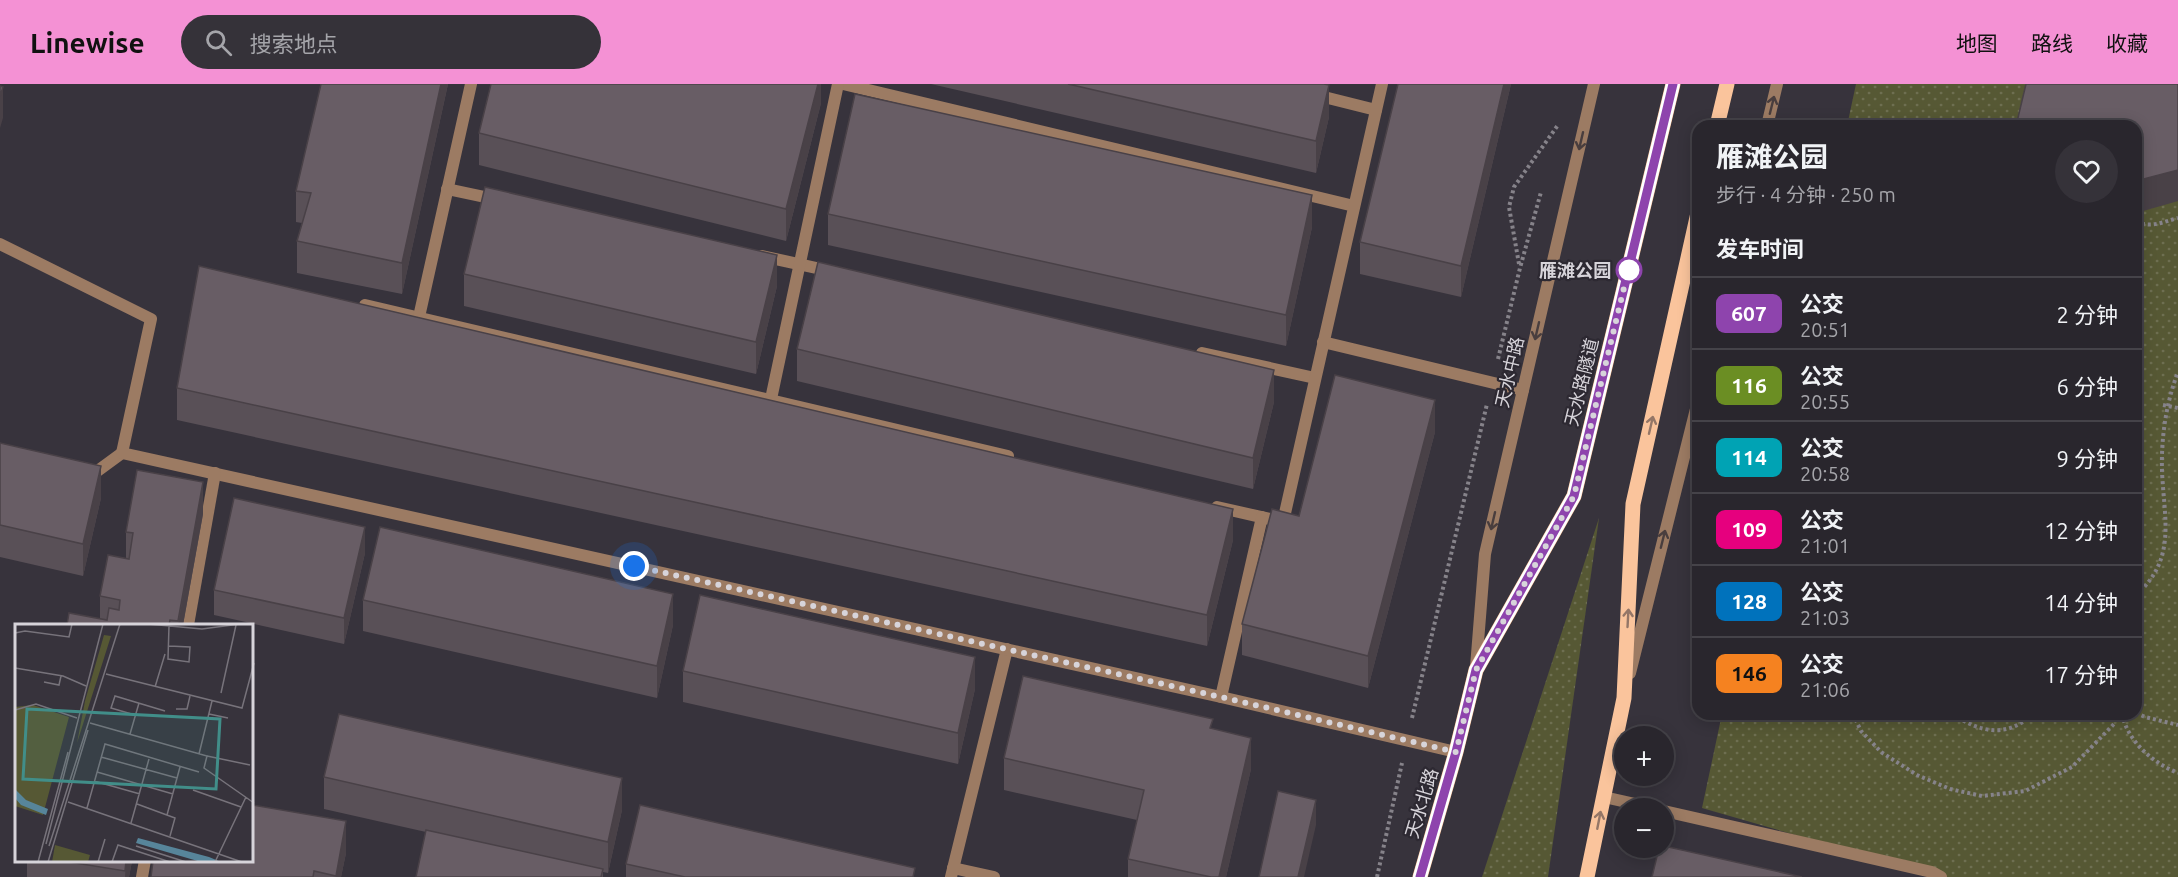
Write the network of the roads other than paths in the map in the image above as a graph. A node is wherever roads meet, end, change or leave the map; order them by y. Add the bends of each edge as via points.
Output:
1 (471, 84) edge
2 (838, 84) edge
3 (843, 84) edge
4 (1382, 84) edge
5 (1594, 84) edge
6 (1673, 84) edge
7 (1727, 84) edge
8 (1777, 84) edge
9 (1306, 93) edge
10 (1376, 110) junction
11 (1718, 120) edge
12 (1768, 120) edge
13 (447, 189) junction
14 (516, 203) edge
15 (1354, 206) junction
16 (1692, 240) edge
17 (0, 244) edge
18 (754, 255) edge
19 (800, 264) junction
20 (846, 275) edge
21 (351, 302) edge
22 (419, 317) junction
23 (1323, 342) junction
24 (1186, 350) edge
25 (1315, 378) junction
26 (1523, 390) junction
27 (771, 399) junction
28 (1692, 425) edge
29 (122, 453) junction
30 (1022, 460) edge
31 (81, 472) edge
32 (215, 473) junction
33 (1205, 504) edge
34 (1262, 518) junction
35 (188, 624) edge
36 (1006, 649) junction
37 (1476, 670) junction
38 (1221, 697) junction
39 (1624, 698) junction
40 (1456, 752) junction
41 (1604, 797) junction
42 (1614, 799) edge
43 (1674, 813) edge
44 (145, 862) edge
45 (952, 872) edge
46 (142, 877) edge
47 (994, 877) edge
48 (1420, 877) edge
49 (1587, 877) edge
50 (1941, 877) edge

1 - 13 street
2 - 19 street
3 - 15 street
4 - 10 street
5 -> 26 street, 天水中路
6 - 37 main road, 天水路隧道 via 1574,496
7 - 11 main road
12 -> 8 street
9 - 10 street
10 - 15 street
13 - 14 street
13 - 22 street
15 - 23 street
39 -> 16 main road via 1633,504
17 - 29 street via 151,319
18 - 19 street
19 - 20 street
19 - 27 street
21 - 22 street
22 - 27 street
23 - 25 street
23 - 26 street
24 - 25 street
25 - 34 street via 1283,522
26 -> 37 street, 天水中路 via 1485,554
27 - 30 street
39 -> 28 street
29 - 31 street via 92,475
29 - 32 street
32 - 35 street
32 - 36 street
33 - 34 street
34 - 38 street
36 - 38 street
36 - 45 street
37 - 40 main road, 天水北路
38 - 40 street
39 - 41 main road
40 - 48 main road, 天水北路
41 - 42 street
49 -> 41 main road
43 - 50 street
44 - 46 street
45 - 47 street

